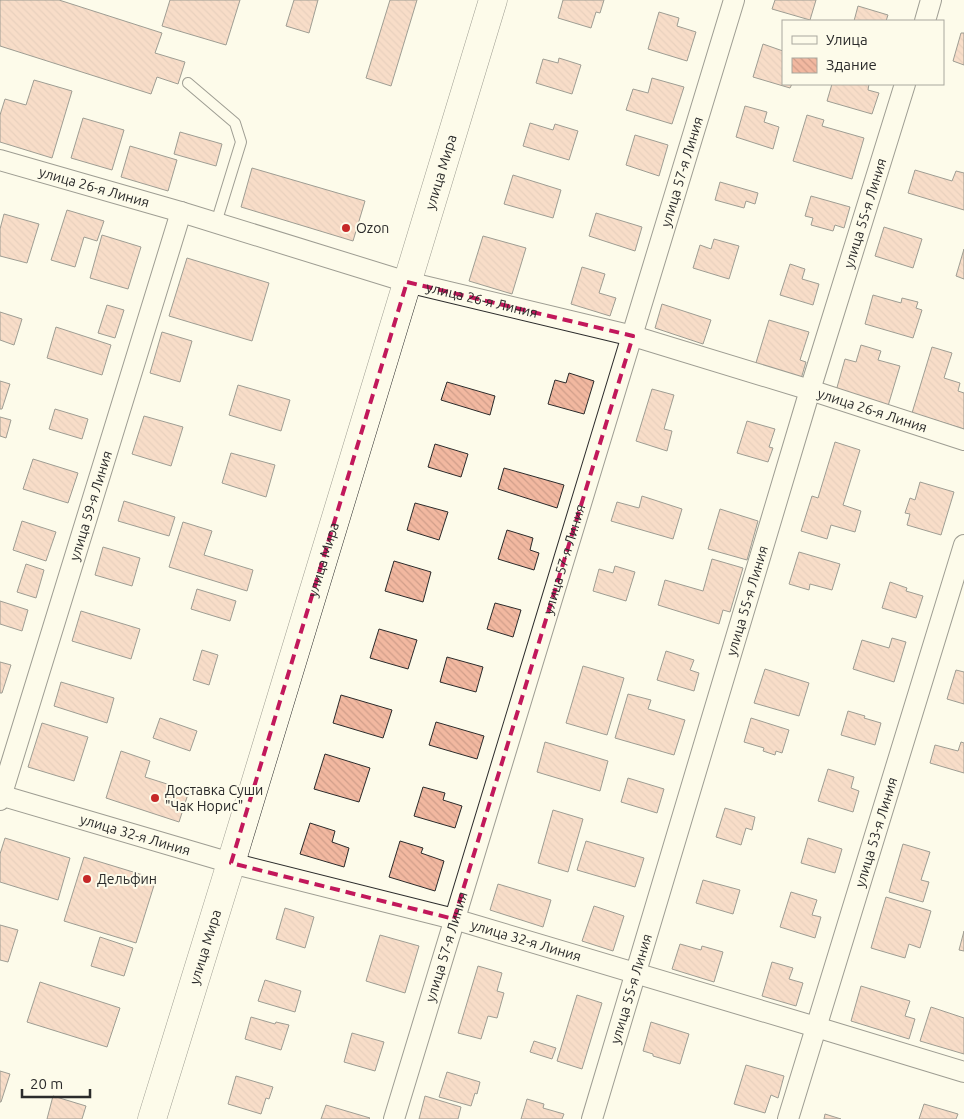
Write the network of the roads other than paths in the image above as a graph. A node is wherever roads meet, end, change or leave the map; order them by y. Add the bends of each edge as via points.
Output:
1 (493, 0) edge
2 (734, 0) edge
3 (931, 0) edge
4 (925, 20) edge
5 (188, 84) dead end
6 (905, 85) edge
7 (0, 160) edge
8 (181, 212) junction
9 (216, 223) junction
10 (407, 282) junction
11 (633, 336) junction
12 (810, 390) junction
13 (964, 440) edge
14 (964, 544) edge
15 (0, 797) edge
16 (231, 863) junction
17 (454, 919) junction
18 (636, 974) junction
19 (816, 1027) junction
20 (964, 1072) edge
21 (152, 1119) edge
22 (394, 1119) edge
23 (592, 1119) edge
24 (788, 1119) edge

1 - 10 main road, улица Мира
2 - 11 street, улица 57-я Линия
3 - 4 street
5 - 9 lane via 236,123 241,142
6 - 12 street, улица 55-я Линия
7 - 8 street, улица 26-я Линия
8 - 9 street, улица 26-я Линия
8 - 15 street, улица 59-я Линия
9 - 10 street, улица 26-я Линия
10 - 11 street, улица 26-я Линия
10 - 16 main road, улица Мира
11 - 12 street, улица 26-я Линия
11 - 17 street, улица 57-я Линия
12 - 13 street, улица 26-я Линия
12 - 18 street, улица 55-я Линия
14 - 19 street, улица 53-я Линия
15 - 16 street, улица 32-я Линия
16 - 17 street, улица 32-я Линия
16 - 21 main road, улица Мира
17 - 18 street, улица 32-я Линия
17 - 22 street, улица 57-я Линия
18 - 19 street, улица 32-я Линия
18 - 23 street, улица 55-я Линия
19 - 20 street, улица 32-я Линия
19 - 24 street, улица 53-я Линия

